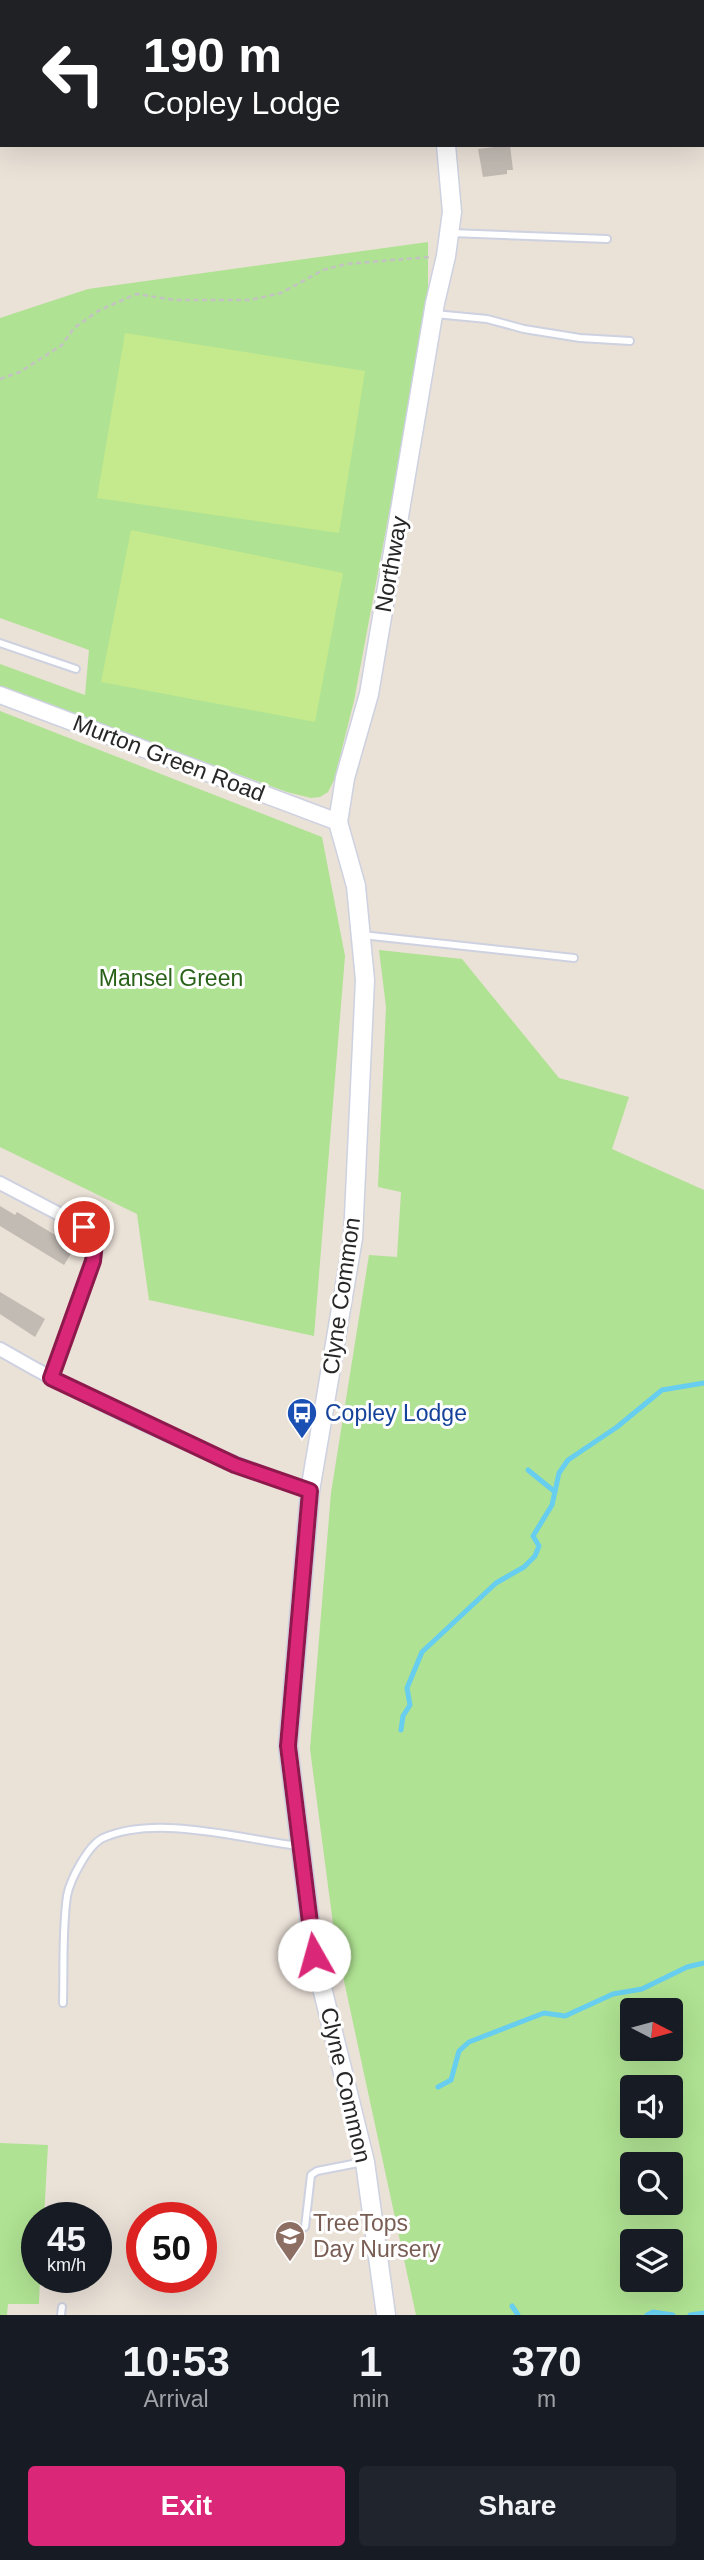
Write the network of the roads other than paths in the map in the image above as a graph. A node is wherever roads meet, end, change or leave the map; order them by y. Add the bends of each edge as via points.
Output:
1 (446, 147) edge
2 (449, 233) junction
3 (607, 239) dead end
4 (433, 314) junction
5 (630, 341) dead end
6 (0, 643) edge
7 (76, 669) dead end
8 (0, 695) edge
9 (338, 822) junction
10 (360, 934) junction
11 (574, 958) dead end
12 (365, 979) joint
13 (0, 1183) edge
14 (0, 1349) edge
15 (51, 1378) junction
16 (310, 1491) junction
17 (301, 1846) junction
18 (63, 2003) dead end
19 (365, 2162) junction
20 (305, 2227) dead end
21 (62, 2307) dead end
22 (61, 2315) edge
23 (386, 2315) edge

1 - 2 main road, Northway via 452,212
2 - 3 lane
2 - 4 main road, Northway
4 - 5 lane via 487,319 580,338
4 - 9 main road, Northway via 369,694 345,778
6 - 7 lane
8 - 9 street, Murton Green Road
9 - 10 main road, Northway via 356,886
10 - 11 lane
10 - 12 main road, Northway
12 - 16 main road, Clyne Common via 354,1238
13 - 15 street via 84,1227 95,1243 93,1261
14 - 15 street
15 - 16 street via 235,1465
16 - 17 main road, Clyne Common via 288,1746
17 - 18 lane via 182,1828 126,1830 100,1839 82,1861 68,1893
17 - 19 main road, Clyne Common via 314,1955
19 - 20 lane via 311,2175
19 - 23 main road, Clyne Common
21 - 22 lane

